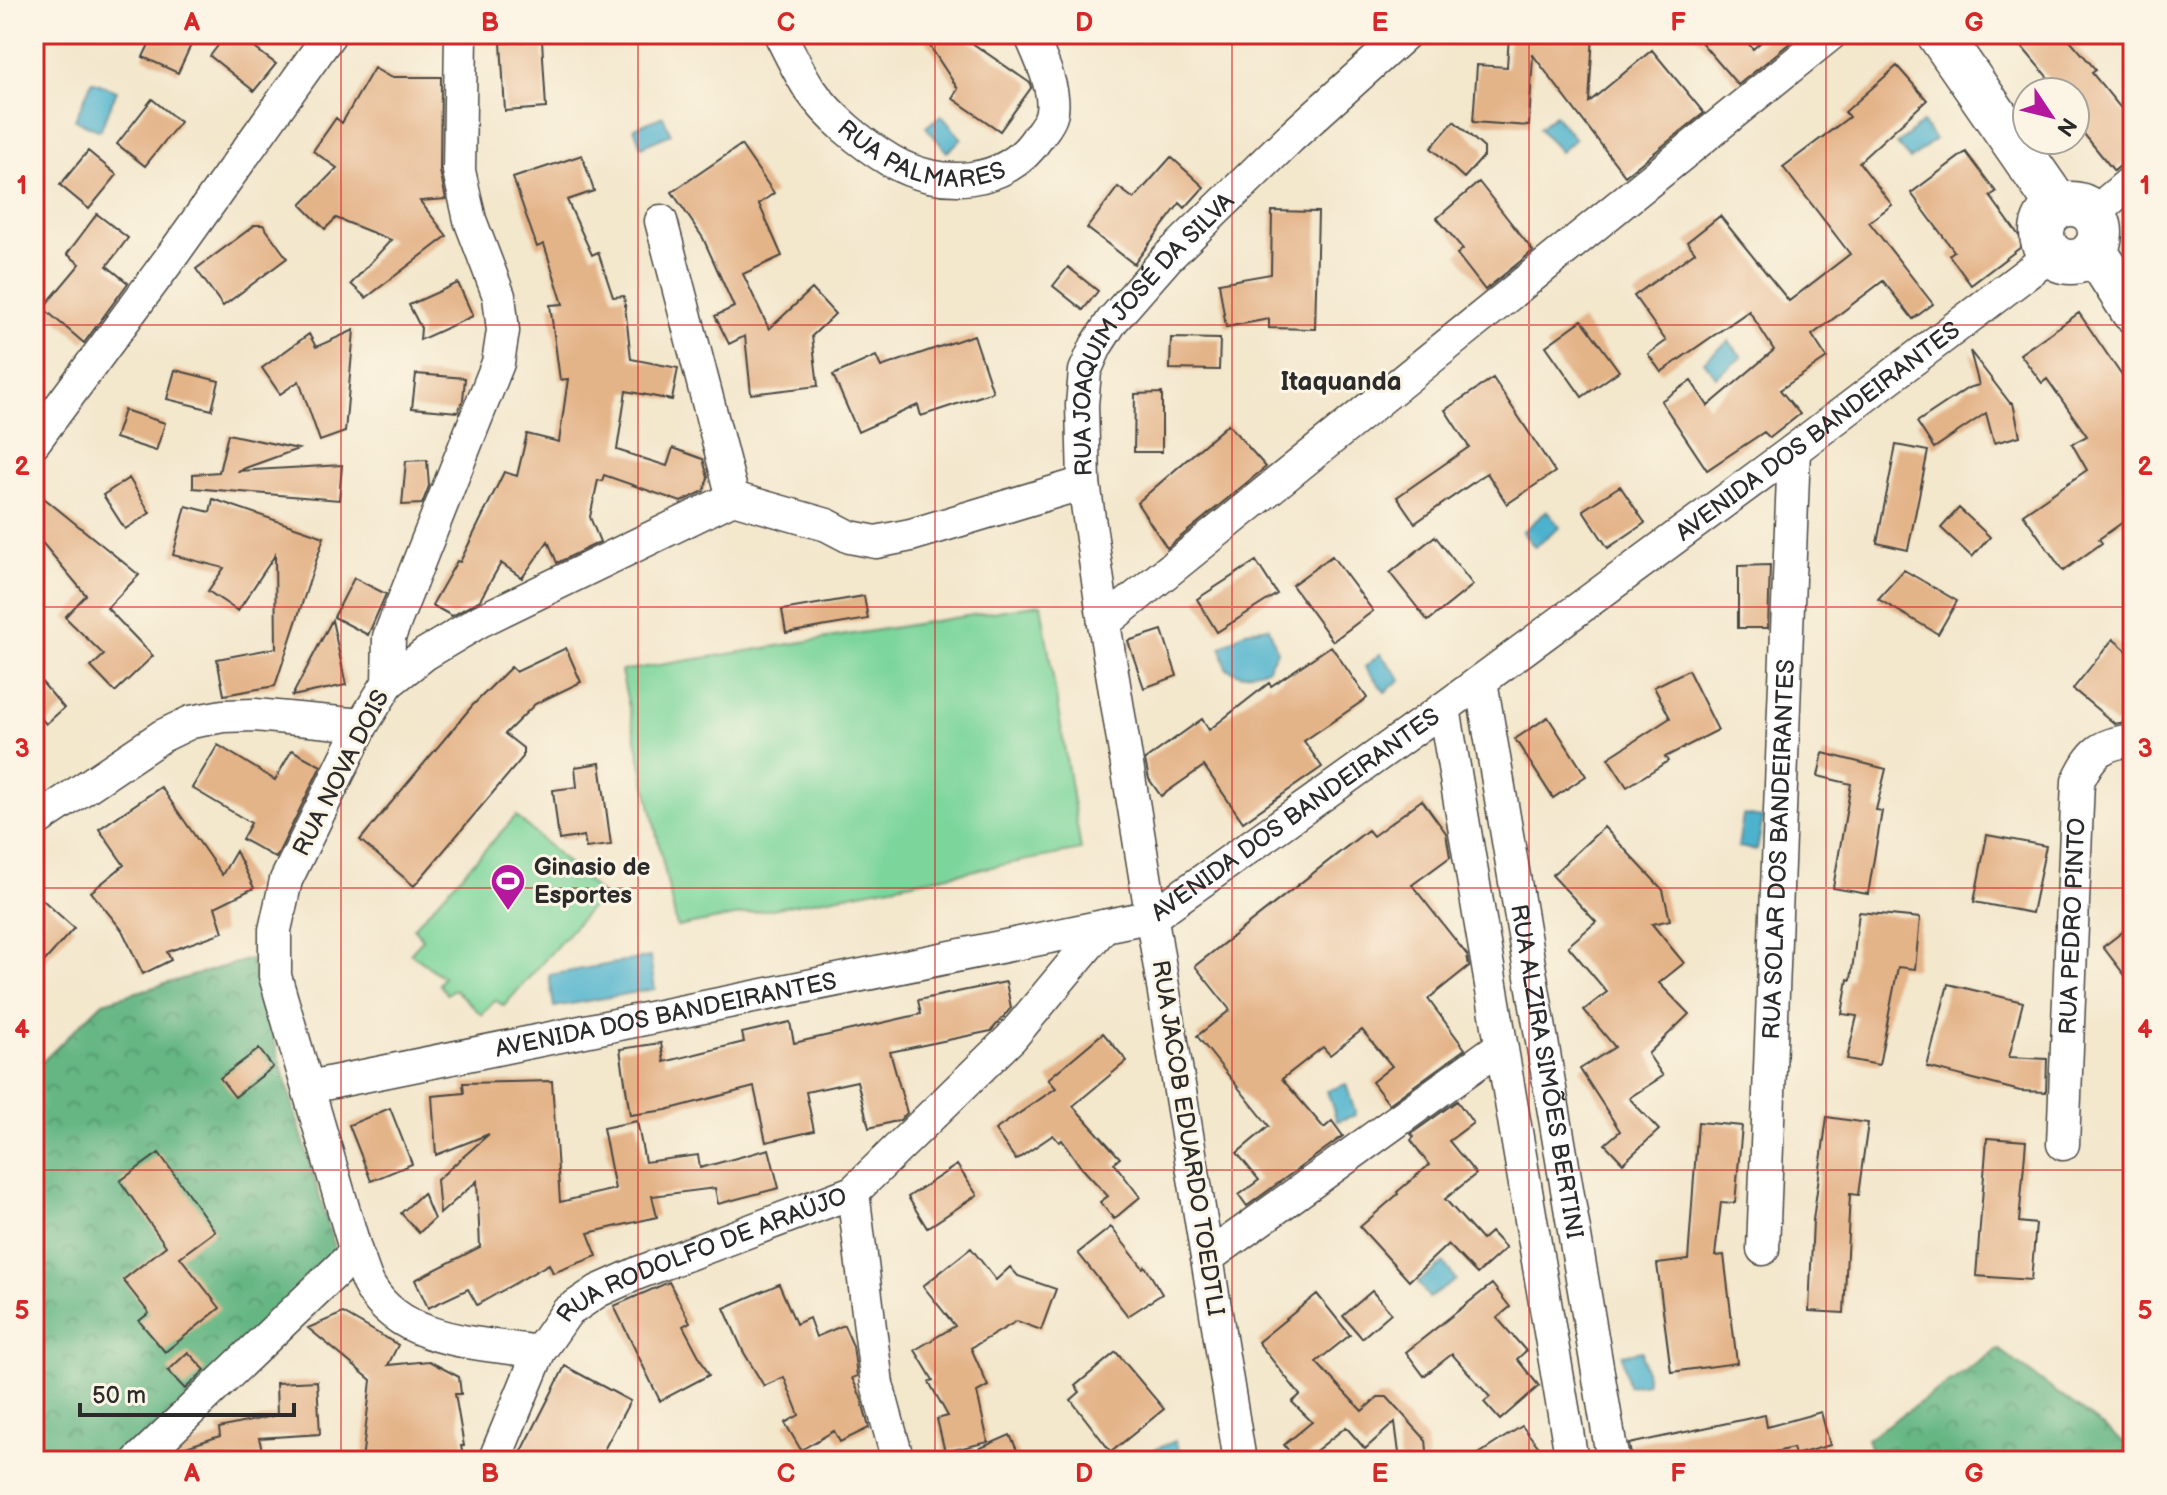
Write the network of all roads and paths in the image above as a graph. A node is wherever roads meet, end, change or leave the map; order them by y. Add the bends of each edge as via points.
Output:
1 (330, 34) edge
2 (461, 34) edge
3 (780, 34) edge
4 (1030, 34) edge
5 (1405, 34) edge
6 (1831, 34) edge
7 (1939, 34) edge
8 (2133, 180) edge
9 (661, 221) dead end
10 (2082, 223) junction
11 (2051, 255) joint
12 (2133, 311) edge
13 (34, 442) edge
14 (1794, 450) junction
15 (1084, 483) junction
16 (733, 498) junction
17 (1104, 623) junction
18 (1481, 681) junction
19 (388, 683) junction
20 (1444, 708) junction
21 (362, 725) junction
22 (2133, 740) edge
23 (34, 822) edge
24 (1153, 916) junction
25 (1104, 926) junction
26 (1501, 1046) junction
27 (309, 1087) junction
28 (2063, 1144) dead end
29 (853, 1192) junction
30 (1763, 1249) dead end
31 (356, 1252) junction
32 (1207, 1258) junction
33 (539, 1352) junction
34 (138, 1461) edge
35 (494, 1461) edge
36 (898, 1461) edge
37 (1240, 1461) edge
38 (1572, 1461) edge
39 (1613, 1461) edge

1 - 13 street
2 - 19 street, RUA NOVA DOIS via 459,171 470,220 499,296 503,331 498,363 389,637
3 - 4 street, RUA PALMARES via 809,88 839,122 891,161 923,175 957,181 998,171 1029,150 1052,115 1050,82
5 - 15 street, RUA JOAQUIM JOSÉ DA SILVA via 1167,258 1112,321 1085,371
6 - 17 street
7 - 10 main road
8 - 10 street
9 - 16 street
10 - 11 main road via 2050,211 2042,229
10 - 12 main road
11 - 14 street, AVENIDA DOS BANDEIRANTES
14 - 18 street, AVENIDA DOS BANDEIRANTES
14 - 30 street, RUA SOLAR DOS BANDEIRANTES
15 - 16 street, RUA JOAQUIM JOSÉ DA SILVA via 876,542
15 - 17 street, RUA JACOB EDUARDO TOEDTLI
16 - 19 street via 480,621
17 - 24 street, RUA JACOB EDUARDO TOEDTLI
18 - 20 street, AVENIDA DOS BANDEIRANTES
18 - 39 street, RUA ALZIRA SIMÕES BERTINI
19 - 21 street, RUA NOVA DOIS
20 - 24 street, AVENIDA DOS BANDEIRANTES
20 - 26 street, RUA ALZIRA SIMÕES BERTINI
21 - 23 street via 255,715 191,722
21 - 27 street, RUA NOVA DOIS via 286,880 275,930 275,976
22 - 28 street, RUA PEDRO PINTO via 2109,743 2089,758 2078,781
24 - 25 street, AVENIDA DOS BANDEIRANTES
24 - 32 street, RUA JACOB EDUARDO TOEDTLI
25 - 27 street, AVENIDA DOS BANDEIRANTES
25 - 29 street, RUA RODOLFO DE ARAÚJO via 1011,1038
26 - 32 street
26 - 38 street, RUA ALZIRA SIMÕES BERTINI
27 - 31 street, RUA NOVA DOIS
29 - 33 street, RUA RODOLFO DE ARAÚJO via 598,1291 567,1312
29 - 36 street via 877,1384
31 - 33 street, RUA NOVA DOIS via 370,1287 390,1312 413,1328
31 - 34 street
32 - 37 street, RUA JACOB EDUARDO TOEDTLI
33 - 35 street, RUA RODOLFO DE ARAÚJO

